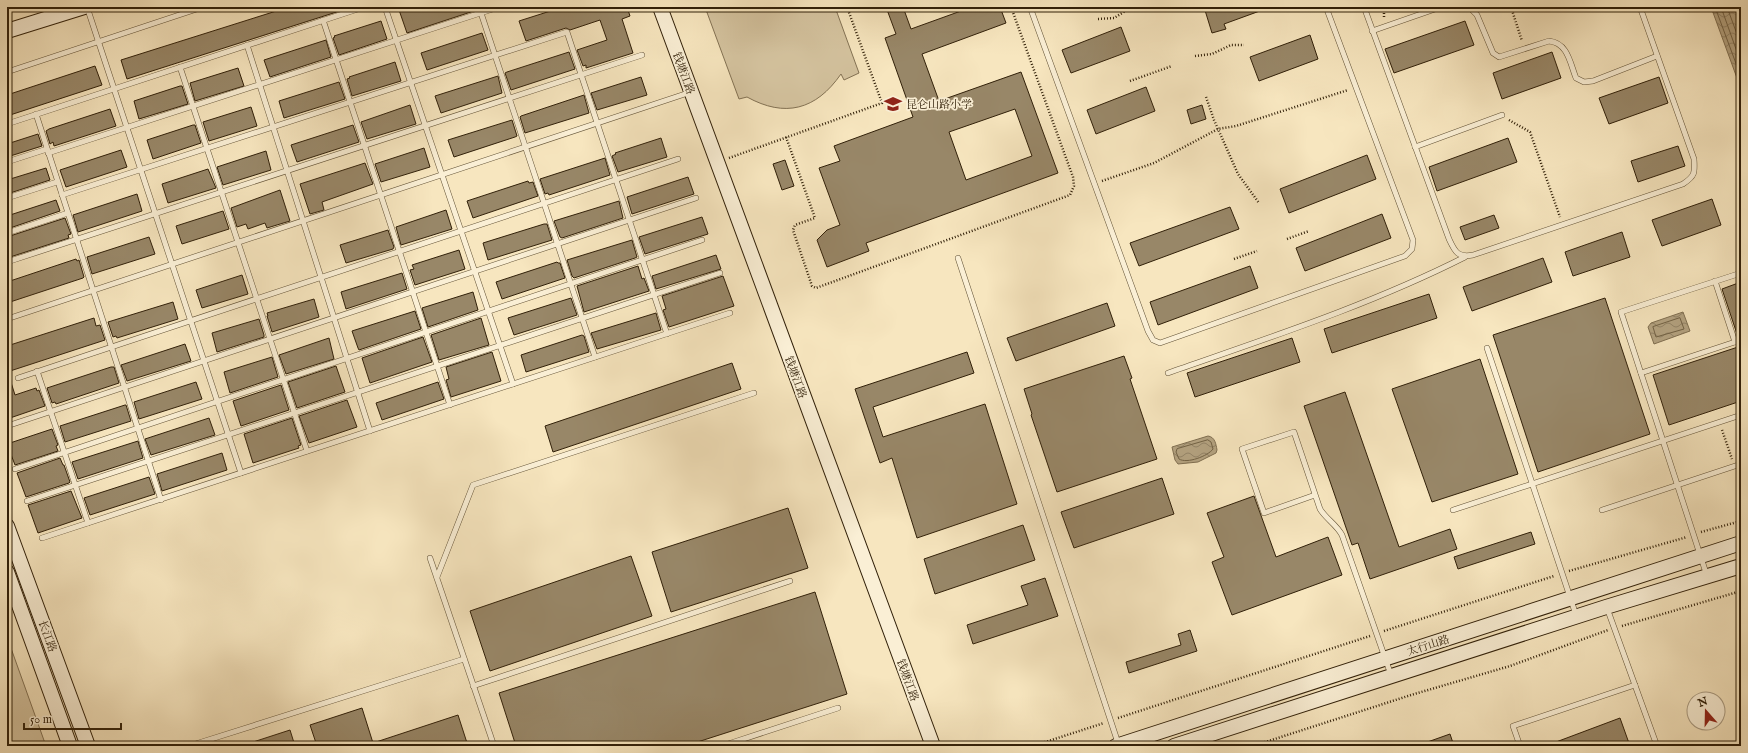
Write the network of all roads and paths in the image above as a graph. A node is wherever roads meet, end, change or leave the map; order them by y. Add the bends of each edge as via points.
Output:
1 (85, 7) edge
2 (203, 7) edge
3 (364, 7) edge
4 (385, 7) edge
5 (500, 7) edge
6 (660, 7) edge
7 (847, 7) edge
8 (1011, 7) edge
9 (1030, 7) edge
10 (1132, 7) edge
11 (1326, 7) edge
12 (1364, 7) edge
13 (1384, 7) edge
14 (1441, 7) edge
15 (1469, 7) edge
16 (1511, 7) edge
17 (1640, 7) edge
18 (481, 13) junction
19 (1098, 19) dead end
20 (1384, 19) dead end
21 (323, 20) junction
22 (7, 31) edge
23 (1372, 32) junction
24 (396, 40) junction
25 (98, 42) junction
26 (247, 45) junction
27 (1244, 45) dead end
28 (1525, 50) junction
29 (495, 55) junction
30 (642, 55) dead end
31 (1195, 56) dead end
32 (1657, 56) junction
33 (336, 60) junction
34 (1172, 66) dead end
35 (180, 68) junction
36 (7, 72) edge
37 (581, 75) junction
38 (1130, 81) dead end
39 (411, 83) junction
40 (260, 85) junction
41 (1356, 88) junction
42 (114, 89) junction
43 (691, 92) junction
44 (1206, 97) dead end
45 (509, 98) junction
46 (350, 102) junction
47 (193, 106) junction
48 (36, 114) junction
49 (1502, 115) joint
50 (597, 123) junction
51 (7, 124) edge
52 (425, 126) junction
53 (273, 127) junction
54 (127, 128) junction
55 (1218, 129) junction
56 (786, 137) junction
57 (365, 145) junction
58 (526, 147) junction
59 (1415, 147) junction
60 (207, 149) junction
61 (48, 151) junction
62 (678, 159) dead end
63 (7, 162) edge
64 (717, 162) junction
65 (141, 170) junction
66 (287, 170) junction
67 (442, 175) junction
68 (616, 180) junction
69 (57, 182) junction
70 (1094, 184) junction
71 (221, 192) junction
72 (62, 195) junction
73 (381, 195) junction
74 (7, 198) edge
75 (696, 198) dead end
76 (544, 203) junction
77 (1259, 203) dead end
78 (68, 213) junction
79 (155, 214) junction
80 (629, 220) junction
81 (303, 221) junction
82 (1563, 225) junction
83 (461, 231) junction
84 (1309, 231) dead end
85 (7, 233) edge
86 (76, 239) junction
87 (1287, 239) dead end
88 (702, 240) dead end
89 (238, 243) junction
90 (558, 244) junction
91 (400, 251) junction
92 (1257, 251) dead end
93 (1464, 257) junction
94 (958, 258) dead end
95 (1234, 259) dead end
96 (642, 260) junction
97 (7, 262) edge
98 (172, 265) junction
99 (475, 271) junction
100 (720, 273) dead end
101 (1741, 273) edge
102 (321, 277) junction
103 (1715, 281) junction
104 (571, 284) junction
105 (93, 291) junction
106 (413, 292) junction
107 (654, 295) junction
108 (257, 299) junction
109 (488, 311) junction
110 (730, 313) dead end
111 (334, 318) junction
112 (582, 318) junction
113 (7, 319) edge
114 (190, 321) junction
115 (426, 332) junction
116 (667, 334) junction
117 (270, 339) junction
118 (1741, 340) edge
119 (1735, 342) junction
120 (500, 346) junction
121 (111, 347) junction
122 (1487, 348) dead end
123 (596, 357) junction
124 (347, 358) junction
125 (204, 361) junction
126 (437, 366) junction
127 (37, 371) junction
128 (1168, 373) dead end
129 (1641, 373) junction
130 (18, 378) dead end
131 (284, 379) junction
132 (513, 384) junction
133 (124, 388) junction
134 (357, 392) junction
135 (754, 393) dead end
136 (217, 402) junction
137 (450, 405) junction
138 (51, 412) junction
139 (295, 413) junction
140 (1741, 415) edge
141 (1720, 422) junction
142 (7, 426) edge
143 (138, 428) junction
144 (370, 431) junction
145 (229, 435) junction
146 (1663, 440) junction
147 (308, 451) junction
148 (64, 452) junction
149 (148, 461) junction
150 (1741, 464) edge
151 (1734, 466) junction
152 (15, 469) dead end
153 (241, 473) junction
154 (1532, 484) junction
155 (75, 485) junction
156 (1678, 485) junction
157 (1315, 495) junction
158 (161, 500) junction
159 (27, 501) dead end
160 (1453, 510) dead end
161 (1602, 510) dead end
162 (88, 523) junction
163 (7, 526) edge
164 (42, 538) dead end
165 (1741, 543) edge
166 (1701, 556) junction
167 (430, 558) dead end
168 (1741, 566) edge
169 (7, 572) edge
170 (1708, 576) junction
171 (437, 577) junction
172 (790, 581) dead end
173 (1741, 591) edge
174 (1570, 599) junction
175 (1606, 607) junction
176 (1576, 617) junction
177 (1614, 628) junction
178 (464, 658) junction
179 (1386, 658) junction
180 (1392, 676) junction
181 (1635, 685) junction
182 (473, 686) junction
183 (838, 708) dead end
184 (70, 746) edge
185 (88, 746) edge
186 (189, 746) edge
187 (494, 746) edge
188 (722, 746) edge
189 (933, 746) edge
190 (1118, 746) edge
191 (1174, 746) edge
192 (1253, 746) edge
193 (1520, 746) edge
194 (1658, 746) edge

1 - 22 street
1 - 25 lane
2 - 25 lane
3 - 21 lane
4 - 24 lane
5 - 18 lane
6 - 43 street, 钱塘江路
7 - 56 path via 882,103
8 - 56 path via 1073,177 1074,186 1070,195 816,288 812,286 793,230 795,225 815,218
9 - 70 lane
10 - 19 path via 1114,18
11 - 41 lane
12 - 23 lane
13 - 20 path
14 - 23 lane
15 - 28 lane via 1479,19 1493,53 1499,57
16 - 28 path
17 - 32 lane
18 - 24 lane
18 - 29 lane
21 - 26 lane
21 - 33 lane
23 - 59 lane
24 - 33 lane
24 - 39 lane
25 - 36 lane
25 - 42 lane
26 - 35 lane
26 - 40 lane
27 - 31 path via 1231,45 1212,54
28 - 32 lane via 1549,41 1558,42 1564,48 1576,78 1584,82 1593,81
29 - 37 lane via 567,32
29 - 39 lane
29 - 45 lane
30 - 37 lane
32 - 82 lane via 1694,159 1695,171 1692,178 1683,184
33 - 40 lane
33 - 46 lane
34 - 38 path
35 - 42 lane
35 - 47 lane
37 - 45 lane
37 - 50 lane
39 - 46 lane
39 - 52 lane
40 - 47 lane
40 - 53 lane
41 - 55 path via 1236,126
41 - 70 lane via 1413,240 1412,248 1405,256 1160,343 1153,340 1148,331
42 - 48 lane
42 - 54 lane
43 - 50 lane
43 - 64 street, 钱塘江路
44 - 55 path
45 - 52 lane
45 - 58 lane
46 - 53 lane
46 - 57 lane
47 - 54 lane
47 - 60 lane
48 - 51 lane
48 - 61 lane
49 - 59 lane
49 - 82 path via 1530,132
50 - 58 lane
50 - 68 lane
52 - 57 lane
52 - 67 lane
53 - 60 lane
53 - 66 lane
54 - 61 lane
54 - 65 lane
55 - 70 path via 1154,163
55 - 77 path via 1238,174
56 - 64 path
57 - 66 lane
57 - 73 lane
58 - 67 lane
58 - 76 lane
59 - 93 lane via 1449,239 1458,254
60 - 65 lane
60 - 71 lane
61 - 63 lane
61 - 69 lane
62 - 68 lane
64 - 189 street, 钱塘江路
65 - 72 lane
65 - 79 lane
66 - 71 lane
66 - 81 lane
67 - 73 lane
67 - 83 lane
68 - 76 lane
68 - 80 lane
69 - 72 lane
69 - 74 lane
71 - 79 lane
71 - 89 lane
72 - 78 lane
73 - 81 lane
73 - 91 lane
75 - 80 lane
76 - 83 lane
76 - 90 lane
78 - 85 lane
78 - 86 lane
79 - 86 lane
79 - 98 lane
80 - 90 lane
80 - 96 lane
81 - 89 lane
81 - 102 lane
82 - 93 lane
83 - 91 lane
83 - 99 lane
84 - 87 path
86 - 97 lane
86 - 105 lane
88 - 96 lane
89 - 98 lane
89 - 108 lane
90 - 99 lane
90 - 104 lane
91 - 102 lane
91 - 106 lane
92 - 95 path
93 - 128 lane via 1428,276 1305,325
94 - 190 lane
96 - 104 lane
96 - 107 lane
98 - 105 lane
98 - 114 lane
99 - 106 lane
99 - 109 lane
100 - 107 lane
101 - 103 lane
102 - 108 lane
102 - 111 lane
103 - 119 lane
103 - 129 lane via 1621,312
104 - 109 lane
104 - 112 lane
105 - 113 lane
105 - 121 lane
106 - 111 lane
106 - 115 lane
107 - 112 lane
107 - 116 lane
108 - 114 lane
108 - 117 lane
109 - 115 lane
109 - 120 lane
110 - 116 lane
111 - 117 lane
111 - 124 lane
112 - 120 lane
112 - 123 lane
114 - 121 lane
114 - 125 lane
115 - 124 lane
115 - 126 lane
116 - 123 lane
117 - 125 lane
117 - 131 lane
118 - 119 lane
119 - 129 lane
120 - 126 lane
120 - 132 lane
121 - 127 lane
121 - 133 lane
122 - 154 lane
123 - 132 lane
124 - 131 lane
124 - 134 lane
125 - 133 lane
125 - 136 lane
126 - 134 lane
126 - 137 lane
127 - 130 lane
127 - 138 lane
129 - 146 lane
131 - 136 lane
131 - 139 lane
132 - 137 lane
133 - 138 lane
133 - 143 lane
134 - 139 lane
134 - 144 lane
135 - 171 lane via 473,485
136 - 143 lane
136 - 145 lane
137 - 144 lane
138 - 142 lane
138 - 148 lane
139 - 145 lane
139 - 147 lane
140 - 141 lane
141 - 146 lane
141 - 151 path
143 - 148 lane
143 - 149 lane
144 - 147 lane
145 - 149 lane
145 - 153 lane
146 - 154 lane
146 - 156 lane
147 - 153 lane
148 - 152 lane
148 - 155 lane
149 - 155 lane
149 - 158 lane
150 - 151 lane
151 - 156 lane
153 - 158 lane
154 - 160 lane
154 - 174 lane
155 - 159 lane
155 - 162 lane
156 - 161 lane
156 - 166 lane
157 - 157 lane via 1264,513 1242,449 1294,432
157 - 179 lane via 1320,510 1342,534
158 - 162 lane
162 - 164 lane
163 - 185 street, 长江路
165 - 166 street, 太行山路
166 - 170 lane
166 - 174 street, 太行山路
167 - 171 lane
168 - 170 street, 太行山路
169 - 184 street, 长江路
170 - 175 street, 太行山路
171 - 178 lane
172 - 182 lane
173 - 177 path
174 - 176 lane
174 - 179 street, 太行山路
175 - 176 street, 太行山路
175 - 177 lane
176 - 180 street, 太行山路
177 - 181 lane
177 - 192 path via 1510,666
178 - 182 lane
178 - 186 lane
179 - 180 lane
179 - 190 street, 太行山路
180 - 191 street, 太行山路
181 - 193 lane via 1513,726
181 - 194 lane
182 - 187 lane
183 - 188 lane

